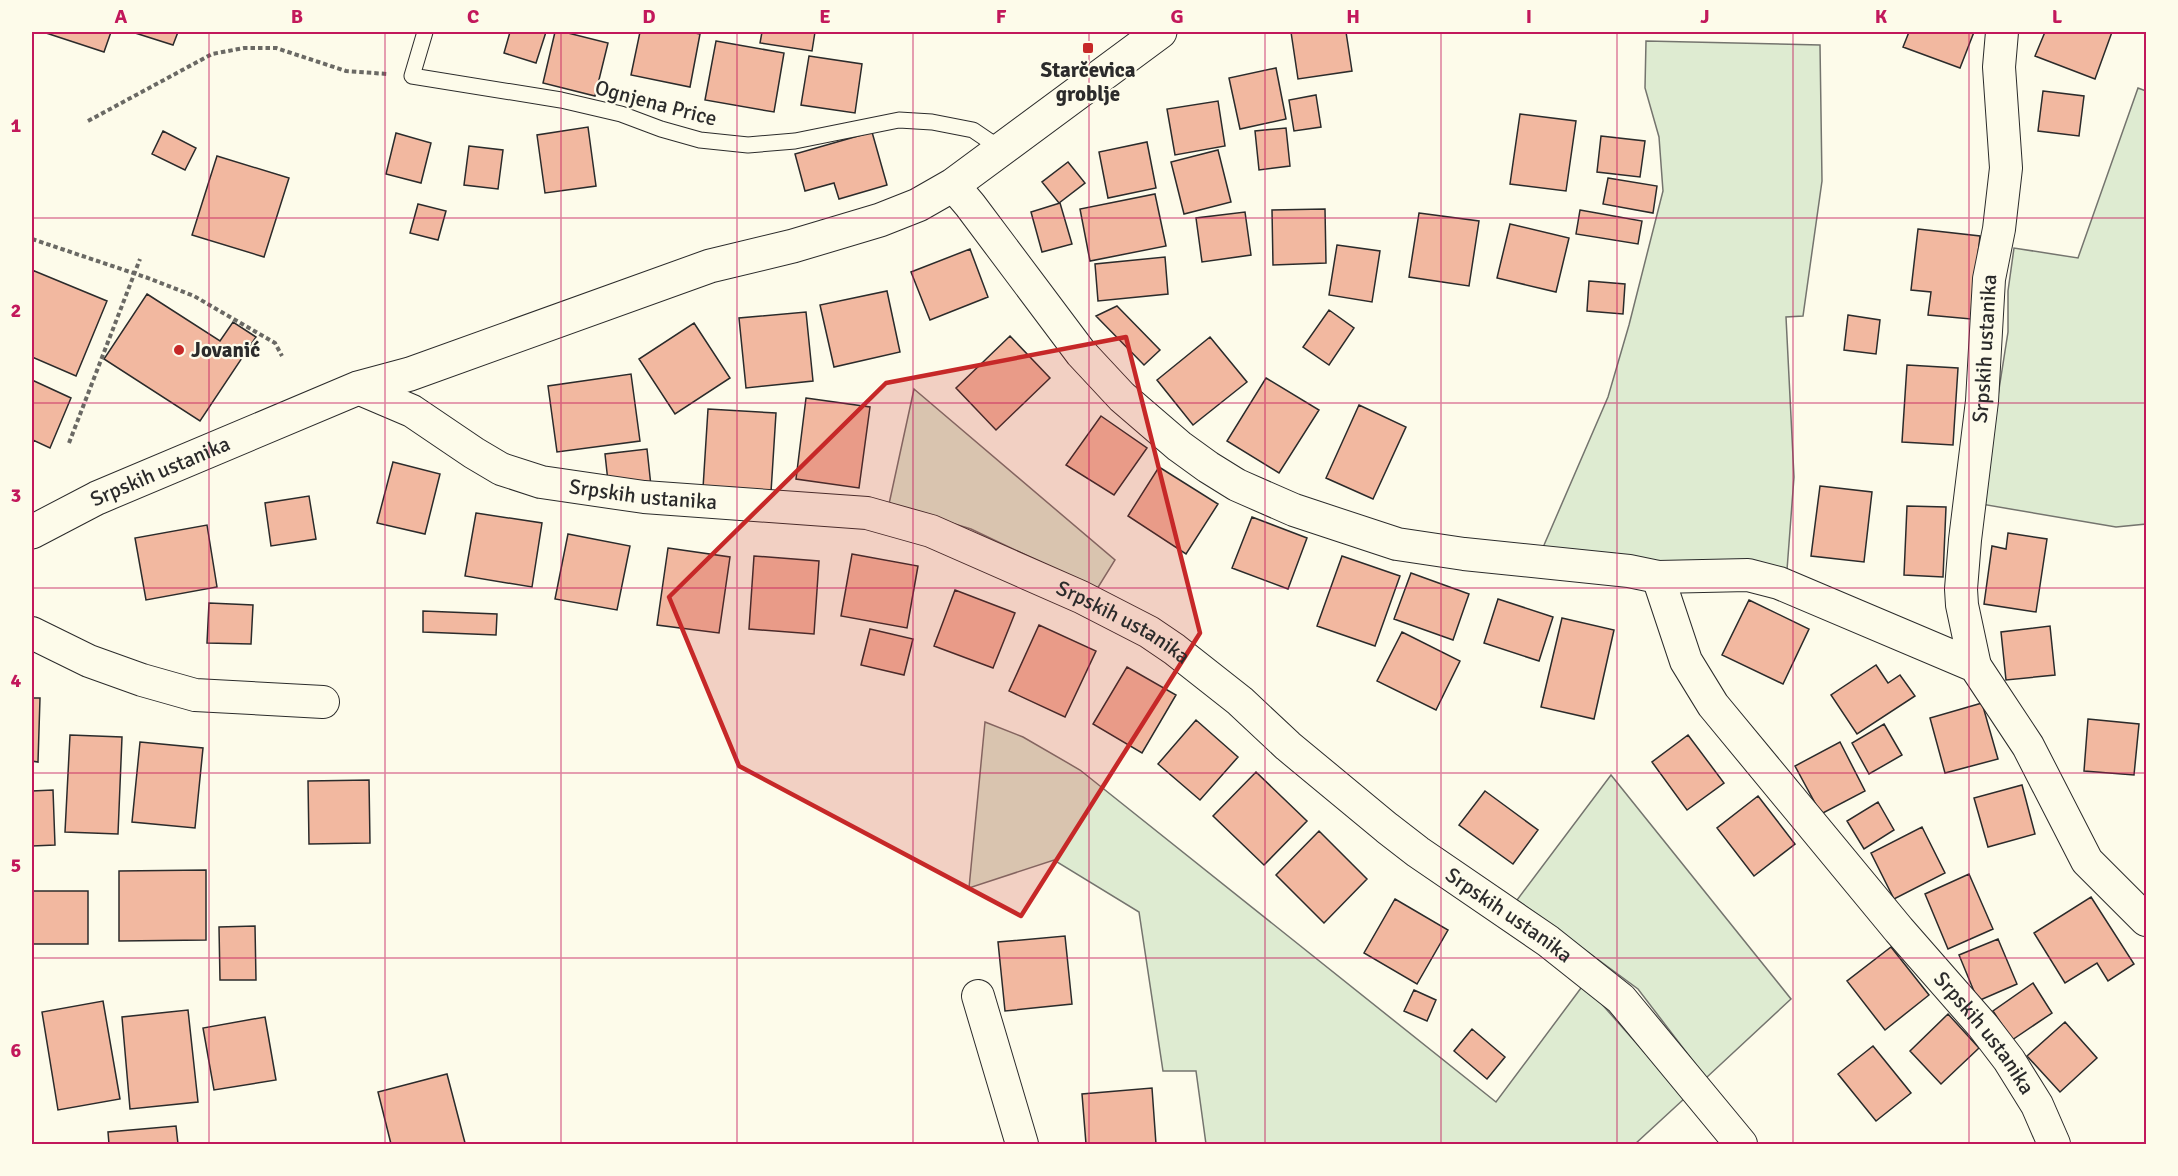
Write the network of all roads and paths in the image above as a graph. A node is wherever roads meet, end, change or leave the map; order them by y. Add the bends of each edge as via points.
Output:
1 (425, 32) edge
2 (1160, 32) edge
3 (2002, 32) edge
4 (412, 76) junction
5 (88, 121) dead end
6 (1001, 149) junction
7 (953, 185) junction
8 (32, 239) edge
9 (140, 260) dead end
10 (134, 274) junction
11 (282, 356) dead end
12 (358, 388) junction
13 (69, 443) dead end
14 (32, 532) edge
15 (1658, 577) junction
16 (32, 633) edge
17 (1975, 666) junction
18 (323, 702) dead end
19 (2146, 920) edge
20 (978, 996) dead end
21 (1022, 1144) edge
22 (1741, 1144) edge
23 (2054, 1144) edge

1 - 4 lane
2 - 6 street, Srpskih ustanika
3 - 17 street, Srpskih ustanika via 1999,67 2006,168 1989,279 1981,412 1962,589
4 - 5 path via 346,71 276,48 244,48 212,54
4 - 6 lane, Ognjena Price via 561,100 621,114 700,140 748,145 795,141 899,120 973,130
6 - 7 street, Srpskih ustanika
7 - 12 street, Srpskih ustanika via 880,220 710,266 410,374
7 - 15 street via 1081,353 1122,397 1179,446 1237,485 1294,510 1397,544
8 - 10 path
9 - 10 path
10 - 11 path via 194,297 275,343
10 - 13 path
12 - 14 street, Srpskih ustanika via 97,498
12 - 22 street, Srpskih ustanika via 412,411 501,469 541,482 644,497 867,513 931,531 1081,597 1149,632 1232,694 1387,828 1548,941 1622,999
15 - 17 street via 1748,576 1779,584
15 - 23 street, Srpskih ustanika via 1686,660 1713,705 1983,1026 2037,1105
16 - 18 street via 89,661 195,694
17 - 19 street, Srpskih ustanika via 2028,746 2087,861
20 - 21 street

